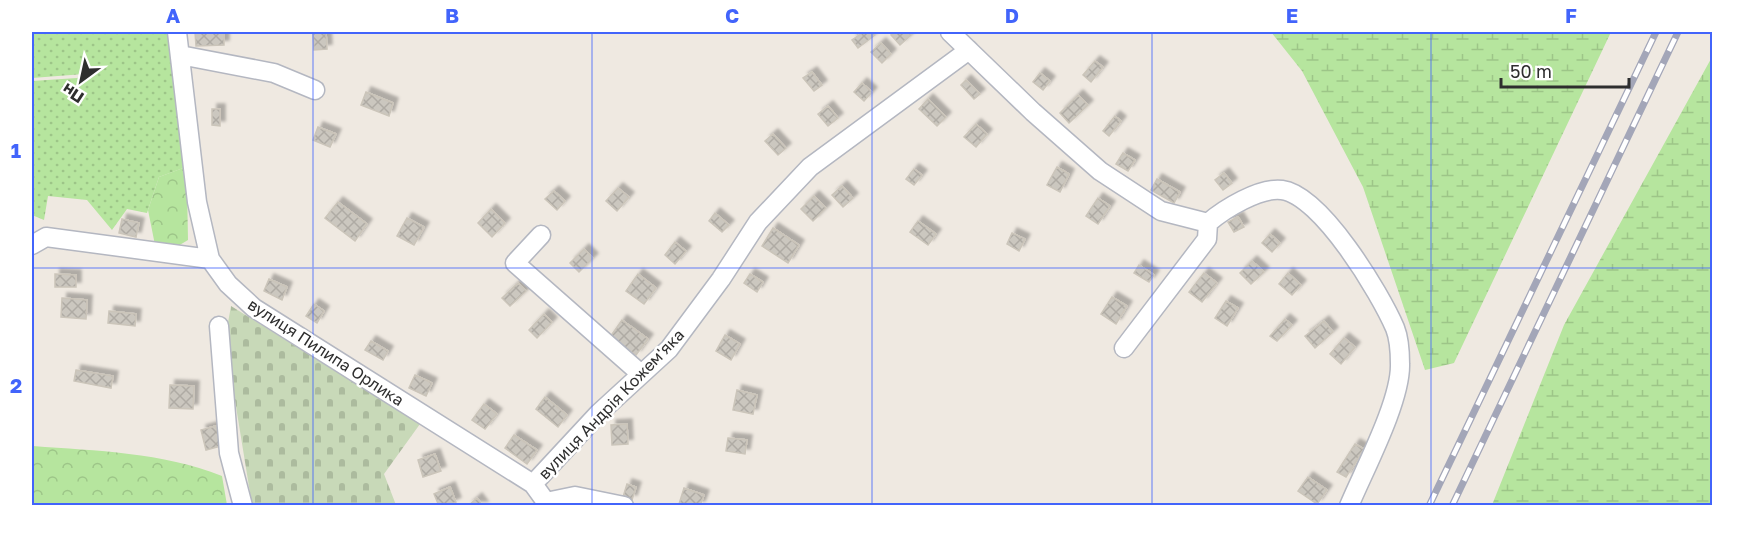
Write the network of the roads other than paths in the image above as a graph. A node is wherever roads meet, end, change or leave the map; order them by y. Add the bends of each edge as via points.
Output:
1 (177, 32) edge
2 (950, 32) edge
3 (969, 50) junction
4 (180, 55) junction
5 (315, 90) dead end
6 (1209, 223) junction
7 (541, 235) dead end
8 (32, 244) edge
9 (210, 259) junction
10 (219, 327) dead end
11 (1124, 348) dead end
12 (641, 374) junction
13 (533, 484) junction
14 (546, 504) edge
15 (243, 506) edge
16 (624, 506) edge
17 (1348, 506) edge

1 - 4 street, вулиця Пилипа Орлика
2 - 3 street
3 - 6 street via 1100,171 1161,212
3 - 12 street, вулиця Андрія Кожем'яка via 810,167 758,222 669,349
4 - 5 street via 274,73
4 - 9 street, вулиця Пилипа Орлика via 197,202
6 - 11 street via 1207,239
6 - 17 street via 1223,210 1261,193 1280,189 1293,193 1334,228 1396,330 1399,384
7 - 12 street via 514,263
8 - 9 street via 46,237
9 - 13 street, вулиця Пилипа Орлика via 228,284 254,308
10 - 15 street via 229,453
12 - 13 street, вулиця Андрія Кожем'яка
13 - 14 street, вулиця Пилипа Орлика
14 - 16 street via 575,496

